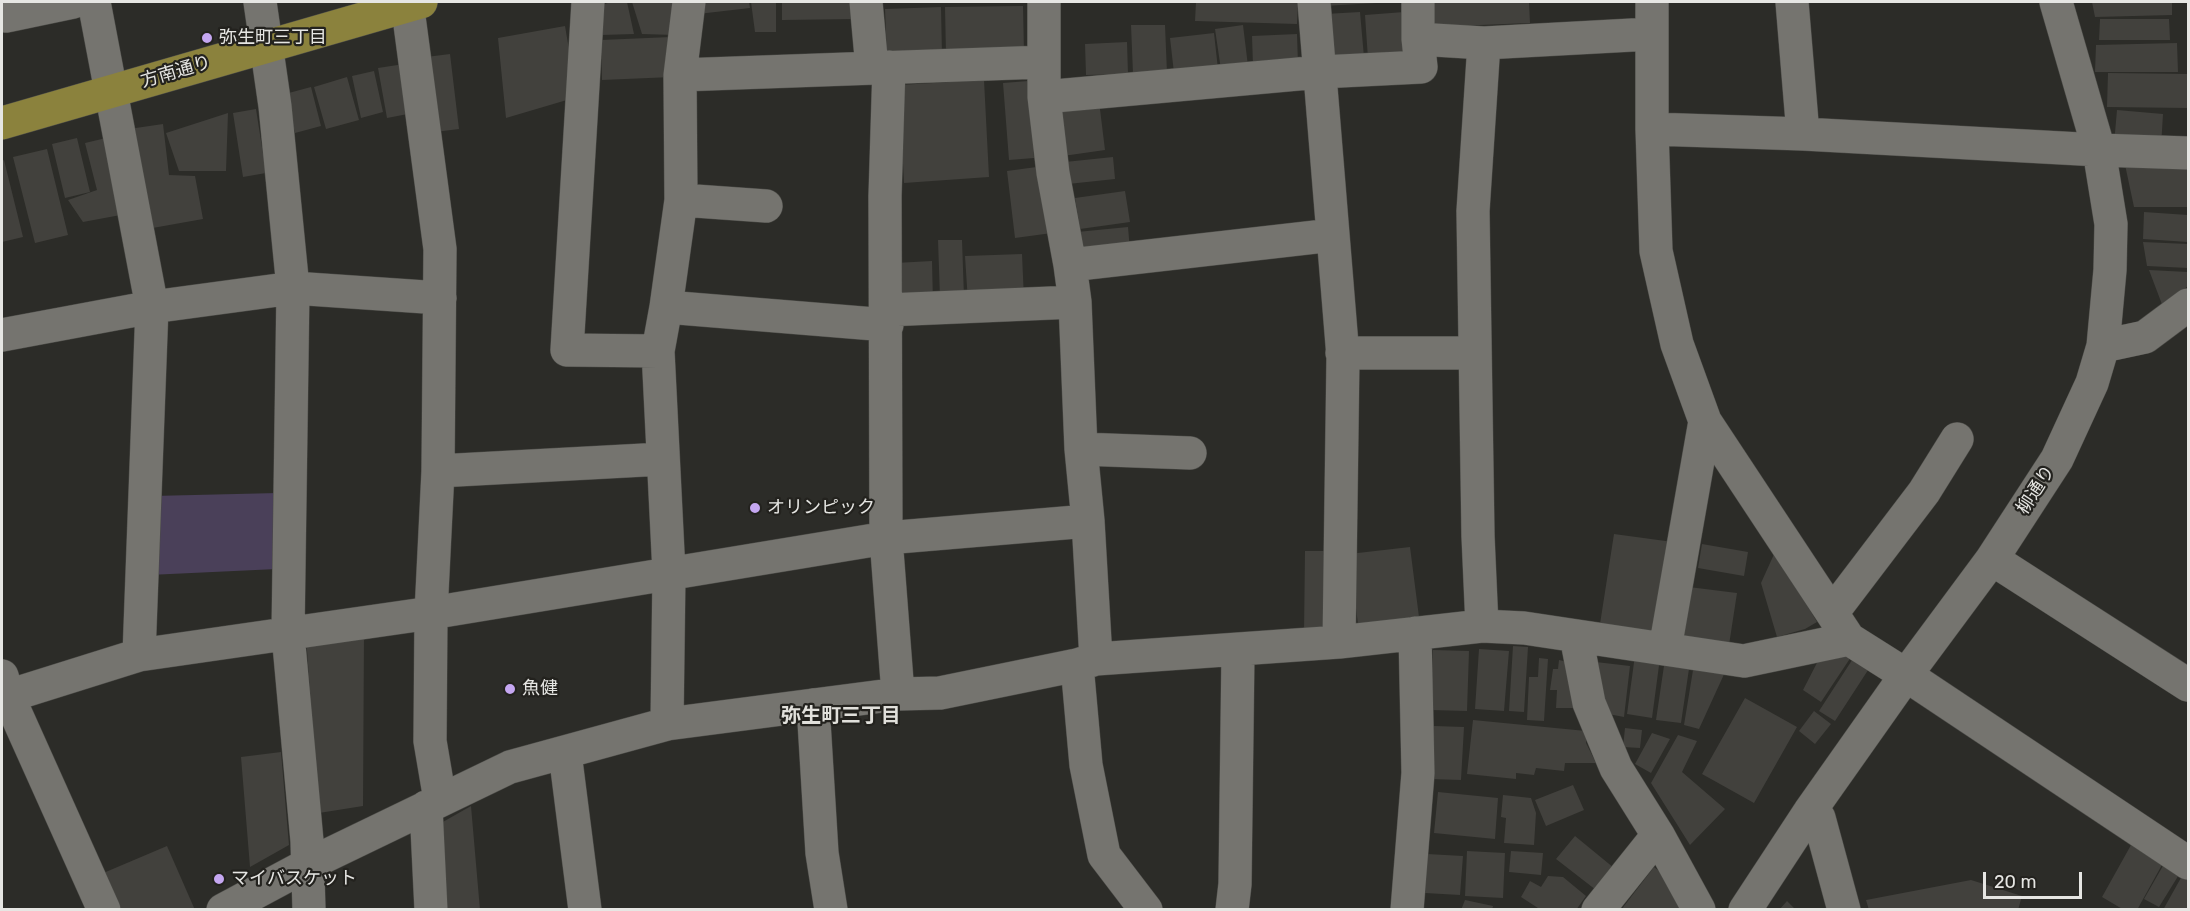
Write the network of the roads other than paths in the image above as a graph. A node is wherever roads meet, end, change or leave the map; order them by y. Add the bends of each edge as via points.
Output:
1 (73, 2) edge
2 (94, 2) edge
3 (260, 2) edge
4 (588, 2) edge
5 (689, 2) edge
6 (866, 2) edge
7 (1044, 2) edge
8 (1314, 2) edge
9 (1418, 2) edge
10 (1652, 2) edge
11 (1792, 2) edge
12 (2056, 2) edge
13 (412, 3) edge
14 (6, 16) dead end
15 (1651, 34) junction
16 (1418, 39) junction
17 (1484, 43) junction
18 (268, 46) junction
19 (1043, 62) junction
20 (881, 68) junction
21 (1320, 72) junction
22 (680, 75) junction
23 (111, 91) junction
24 (1044, 97) junction
25 (2, 123) edge
26 (1652, 129) junction
27 (1803, 134) junction
28 (2099, 150) junction
29 (2188, 153) edge
30 (681, 200) junction
31 (766, 206) dead end
32 (1333, 235) junction
33 (1070, 265) junction
34 (293, 288) junction
35 (440, 298) junction
36 (1075, 302) junction
37 (2188, 305) edge
38 (152, 307) junction
39 (666, 307) junction
40 (887, 318) junction
41 (2, 335) edge
42 (2103, 346) junction
43 (658, 351) junction
44 (1342, 353) junction
45 (1475, 353) junction
46 (1705, 421) junction
47 (1957, 438) dead end
48 (1081, 449) junction
49 (1190, 453) dead end
50 (663, 459) junction
51 (438, 471) junction
52 (1088, 521) junction
53 (886, 538) junction
54 (1992, 559) junction
55 (669, 573) junction
56 (431, 613) junction
57 (1832, 613) junction
58 (1482, 626) junction
59 (1415, 633) junction
60 (288, 634) junction
61 (1576, 636) junction
62 (1849, 639) junction
63 (1339, 642) junction
64 (1665, 649) junction
65 (1238, 651) junction
66 (139, 655) junction
67 (1087, 662) junction
68 (1906, 675) junction
69 (2188, 685) edge
70 (4, 690) edge
71 (898, 694) junction
72 (813, 705) junction
73 (667, 724) junction
74 (565, 753) junction
75 (433, 803) junction
76 (1810, 811) junction
77 (1658, 835) junction
78 (2188, 863) edge
79 (307, 865) junction
80 (104, 909) edge
81 (223, 909) edge
82 (309, 909) edge
83 (430, 909) edge
84 (585, 909) edge
85 (831, 909) edge
86 (1146, 909) edge
87 (1232, 909) edge
88 (1407, 909) edge
89 (1598, 909) edge
90 (1700, 909) edge
91 (1745, 909) edge
92 (1844, 909) edge

1 - 14 street
2 - 23 street
3 - 18 street
4 - 43 street via 567,350
5 - 22 street
6 - 20 street
7 - 19 street
8 - 21 street
9 - 16 street
10 - 15 street
11 - 27 street
12 - 28 street, 柳通り
13 - 18 main road, 方南通り
13 - 35 street via 440,249
15 - 17 street
15 - 26 street
16 - 17 street
16 - 21 street via 1421,67
17 - 45 street via 1473,211
18 - 23 main road, 方南通り
18 - 34 street
19 - 20 street
19 - 24 street
20 - 22 street
20 - 40 street
21 - 24 street
21 - 32 street
22 - 30 street
23 - 25 main road, 方南通り
23 - 38 street
24 - 33 street
26 - 27 street
26 - 46 street via 1656,251 1677,344
27 - 28 street
28 - 29 street
28 - 42 street, 柳通り via 2111,224
30 - 31 street
30 - 39 street
32 - 33 street
32 - 44 street
33 - 36 street
34 - 35 street
34 - 38 street
34 - 60 street
35 - 51 street
36 - 40 street
36 - 48 street
37 - 42 street via 2145,337
38 - 41 street
38 - 66 street
39 - 40 street
39 - 43 street
40 - 53 street
42 - 54 street, 柳通り via 2092,383 2057,459
43 - 50 street
44 - 45 street
44 - 63 street
45 - 58 street
46 - 57 street
46 - 64 street
47 - 57 street via 1924,492
48 - 49 street
48 - 52 street
50 - 51 street
50 - 55 street
51 - 56 street
52 - 53 street
52 - 67 street
53 - 55 street
53 - 71 street
54 - 68 street, 柳通り
54 - 69 street
55 - 56 street
55 - 73 street
56 - 60 street
56 - 75 street
57 - 62 street
58 - 59 street
58 - 61 street
59 - 63 street
59 - 88 street via 1418,773
60 - 66 street
60 - 79 street
61 - 64 street
61 - 77 street via 1589,703 1616,768
62 - 64 street via 1744,661
62 - 68 street
63 - 65 street
65 - 67 street
65 - 87 street
66 - 70 street
67 - 71 street via 940,693
67 - 86 street via 1086,765 1104,855
68 - 76 street, 柳通り
68 - 78 street
70 - 80 street
71 - 72 street
72 - 73 street
72 - 85 street via 822,853
73 - 74 street
74 - 75 street via 510,767
74 - 84 street
75 - 79 street
75 - 83 street
76 - 91 street, 柳通り
76 - 92 street via 1819,818
77 - 89 street
77 - 90 street
79 - 81 street
79 - 82 street

